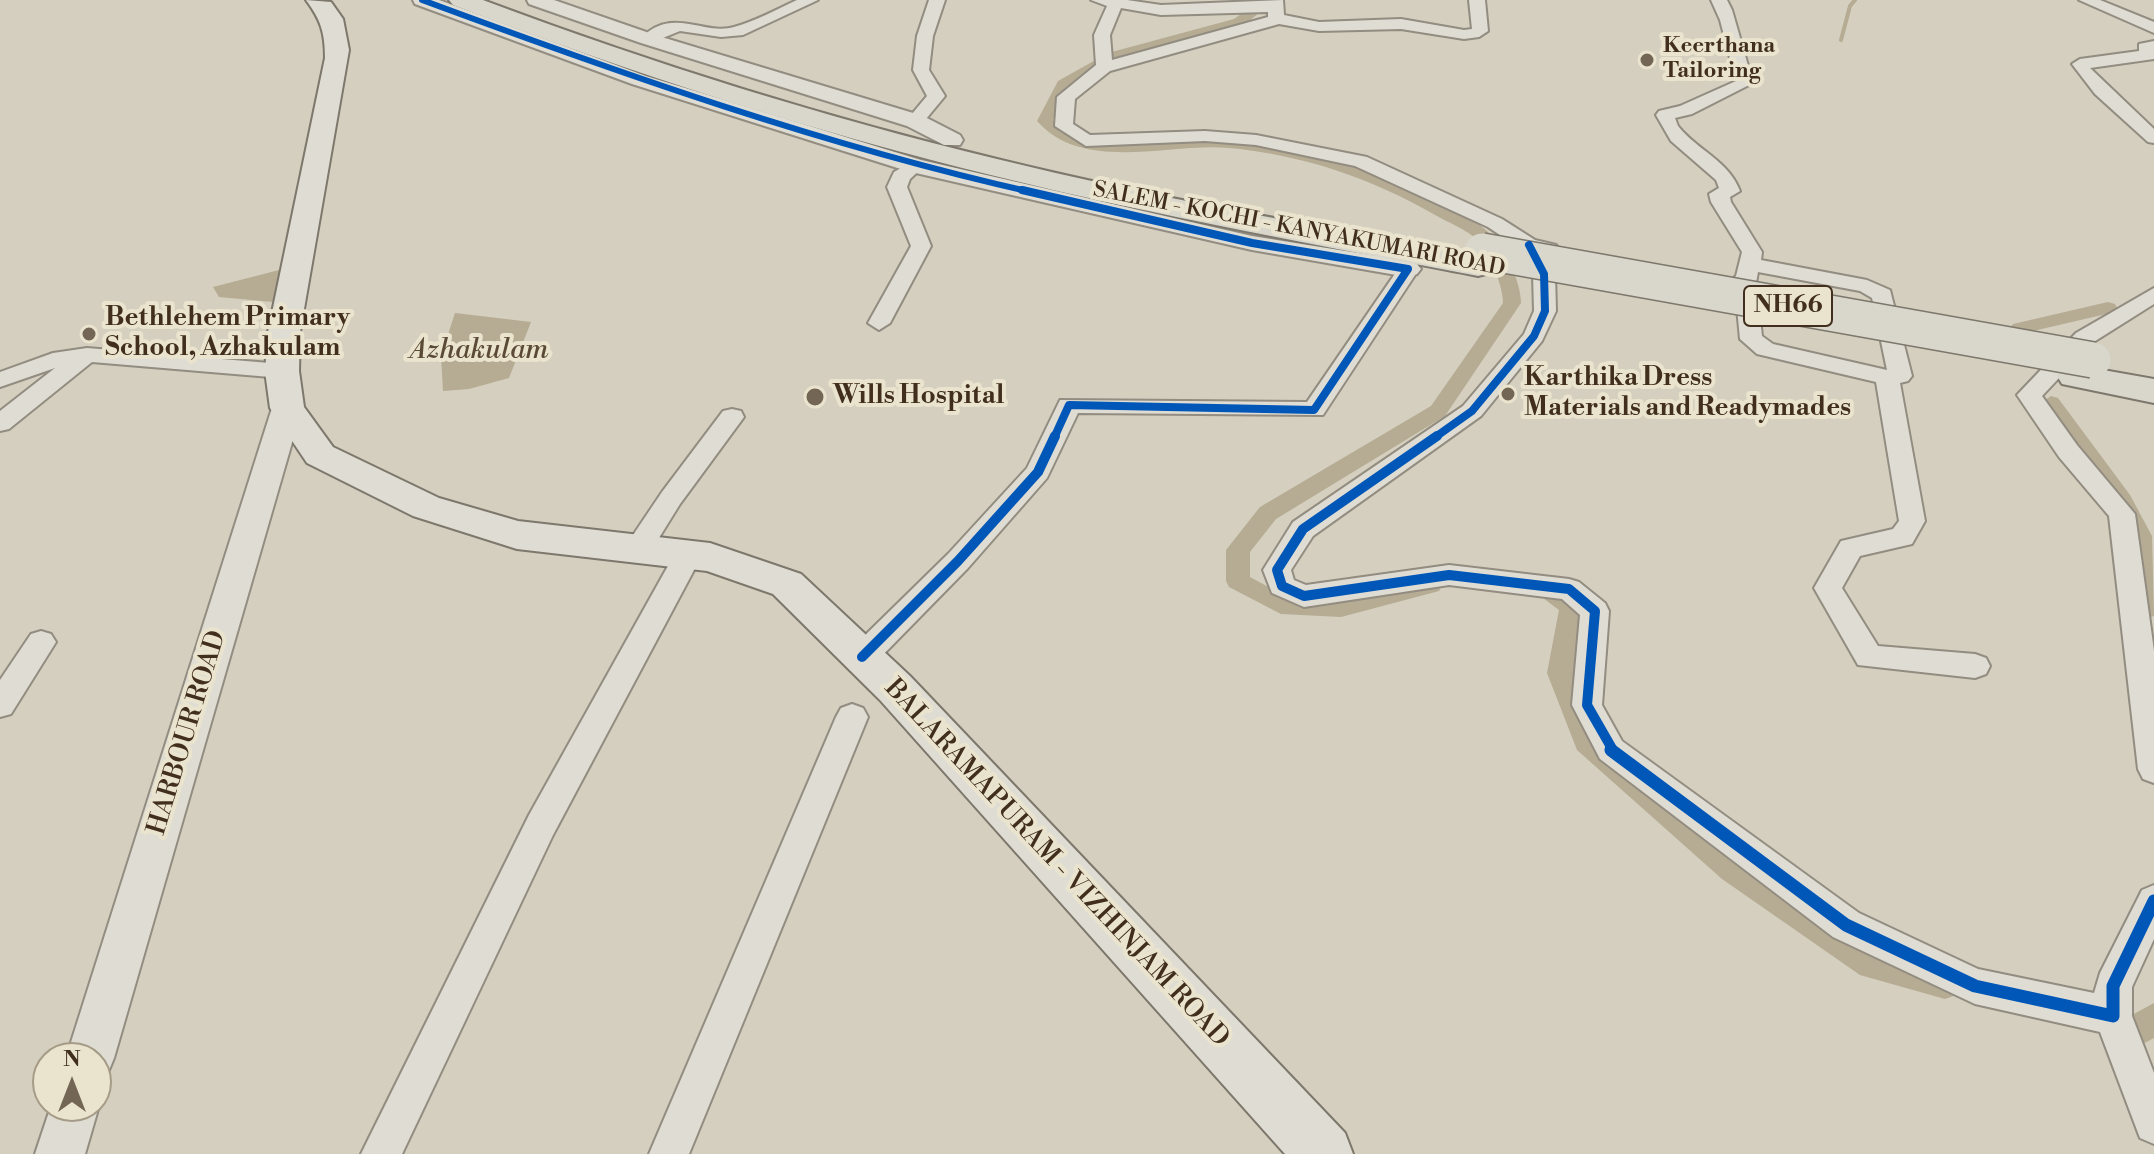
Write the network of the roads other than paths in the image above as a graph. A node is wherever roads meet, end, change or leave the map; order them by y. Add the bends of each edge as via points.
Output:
1 (317, 0) edge
2 (422, 0) edge
3 (461, 0) edge
4 (499, 0) edge
5 (536, 0) edge
6 (810, 0) edge
7 (937, 0) edge
8 (1477, 0) edge
9 (1719, 0) edge
10 (2087, 0) edge
11 (1108, 1) edge
12 (1276, 8) edge
13 (2154, 28) edge
14 (648, 39) junction
15 (2154, 46) edge
16 (1104, 67) junction
17 (915, 121) junction
18 (2154, 138) edge
19 (952, 140) junction
20 (915, 166) junction
21 (1273, 218) junction
22 (1529, 245) junction
23 (1480, 259) junction
24 (1408, 269) junction
25 (1748, 274) junction
26 (2154, 295) edge
27 (879, 323) dead end
28 (87, 355) junction
29 (2084, 368) junction
30 (2154, 371) edge
31 (1887, 377) junction
32 (0, 380) edge
33 (285, 389) junction
34 (2154, 391) edge
35 (2154, 398) edge
36 (732, 417) dead end
37 (0, 423) edge
38 (639, 547) junction
39 (688, 555) junction
40 (41, 642) dead end
41 (862, 657) junction
42 (1975, 666) dead end
43 (0, 705) edge
44 (852, 717) dead end
45 (2154, 769) edge
46 (2154, 901) edge
47 (2113, 1016) junction
48 (95, 1042) edge
49 (70, 1122) edge
50 (2154, 1124) edge
51 (60, 1154) edge
52 (381, 1154) edge
53 (669, 1154) edge
54 (1324, 1154) edge

1 - 33 main road via 336,29 337,58 284,332
2 - 20 street via 639,80
3 - 21 highway, SALEM - KOCHI - KANYAKUMARI ROAD / NH66 via 799,115 1060,182
4 - 19 highway, SALEM - KOCHI - KANYAKUMARI ROAD / NH66 via 675,62
5 - 14 street
6 - 14 street via 737,32 681,27
7 - 17 street via 921,70 936,96
8 - 12 street via 1481,26 1474,35 1400,24 1295,25
9 - 25 street via 1733,31 1731,46 1745,83 1665,115 1686,145 1720,168 1728,181 1730,191 1719,194 1727,218 1752,252
10 - 13 street
11 - 12 street via 1161,10
11 - 16 street
12 - 16 street
14 - 17 street
15 - 18 street via 2145,47 2149,55 2080,64 2083,73
16 - 22 street via 1066,97 1064,126 1086,141 1205,136 1256,140 1360,161 1495,223
17 - 19 street
19 - 21 highway, SALEM - KOCHI - KANYAKUMARI ROAD / NH66
20 - 24 street via 1252,243
20 - 27 street via 901,176 897,187 921,246
21 - 23 highway, SALEM - KOCHI - KANYAKUMARI ROAD / NH66
22 - 25 street
22 - 47 street via 1544,274 1545,311 1534,336 1472,411 1303,529 1277,570 1282,586 1304,596 1449,575 1569,589 1595,611 1587,705 1611,750 1846,925 1975,986
23 - 24 highway
23 - 29 highway, SALEM - KOCHI - KANYAKUMARI ROAD / NH66
24 - 41 street via 1314,410 1069,405 1038,472
25 - 31 street via 1751,339 1765,349
25 - 31 street via 1867,286 1882,295 1900,376
26 - 45 street via 2084,338 2029,395 2122,514
28 - 32 street via 61,358
28 - 33 street
28 - 37 street
29 - 30 highway, SALEM - KOCHI - KANYAKUMARI ROAD / NH66
29 - 34 highway, SALEM - KOCHI - KANYAKUMARI ROAD / NH66
29 - 35 street
31 - 42 street via 1912,521 1902,537 1851,548 1828,588 1869,657
33 - 38 main road, BALARAMAPURAM - VIZHINJAM ROAD via 320,455 426,507 517,535
33 - 48 street, HARBOUR ROAD
36 - 38 street
38 - 39 main road, BALARAMAPURAM - VIZHINJAM ROAD
39 - 41 main road, BALARAMAPURAM - VIZHINJAM ROAD via 710,557 787,584
39 - 52 street via 541,825
40 - 43 street
41 - 54 main road, BALARAMAPURAM - VIZHINJAM ROAD
44 - 53 street
46 - 47 street via 2113,986
47 - 50 street
49 - 51 street

